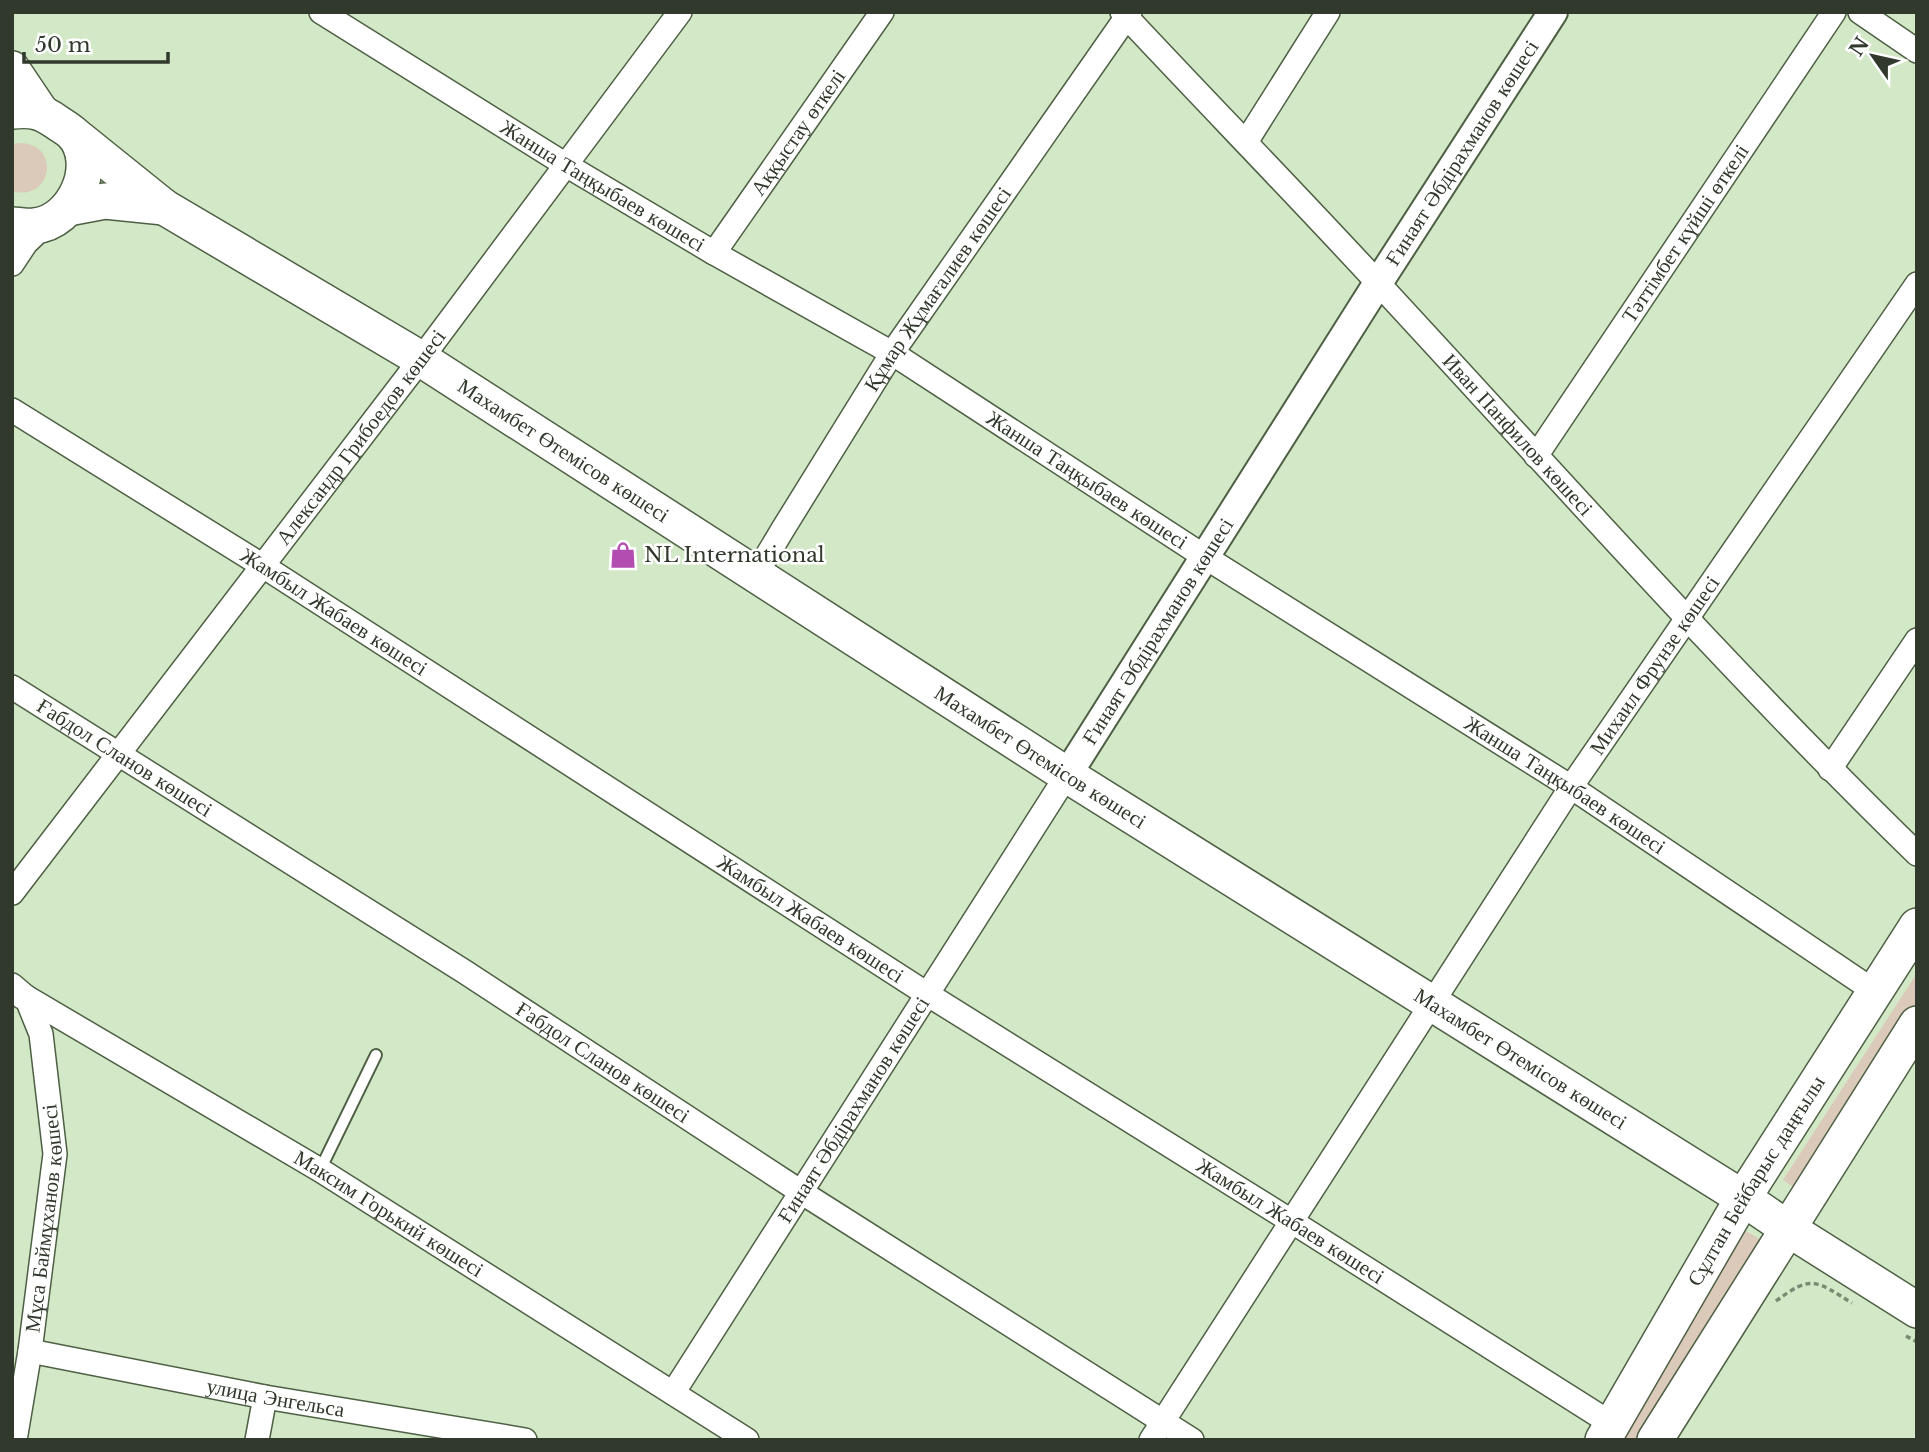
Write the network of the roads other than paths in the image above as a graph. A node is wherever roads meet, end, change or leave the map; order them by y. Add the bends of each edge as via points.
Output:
1 (321, 12) edge
2 (680, 12) edge
3 (882, 12) edge
4 (1328, 12) edge
5 (1553, 12) edge
6 (1834, 12) edge
7 (1860, 12) edge
8 (1126, 14) edge
9 (1917, 51) edge
10 (12, 69) edge
11 (27, 112) edge
12 (72, 133) junction
13 (1246, 142) junction
14 (566, 165) junction
15 (164, 207) junction
16 (58, 215) junction
17 (12, 225) edge
18 (714, 253) junction
19 (12, 264) edge
20 (1378, 283) junction
21 (1917, 284) edge
22 (892, 353) junction
23 (421, 359) junction
24 (12, 410) edge
25 (1536, 456) junction
26 (1205, 557) junction
27 (263, 566) junction
28 (756, 574) junction
29 (1686, 618) junction
30 (1917, 640) edge
31 (12, 687) edge
32 (119, 754) junction
33 (1830, 769) junction
34 (1067, 775) junction
35 (1571, 788) junction
36 (1917, 854) edge
37 (12, 893) edge
38 (1917, 926) edge
39 (1874, 991) junction
40 (17, 993) edge
41 (927, 994) junction
42 (1431, 1004) junction
43 (1917, 1024) edge
44 (376, 1055) dead end
45 (320, 1170) junction
46 (801, 1192) junction
47 (1743, 1198) junction
48 (1291, 1222) junction
49 (1787, 1228) junction
50 (1911, 1323) edge
51 (23, 1325) edge
52 (30, 1351) junction
53 (673, 1393) junction
54 (265, 1397) junction
55 (1157, 1430) edge
56 (1608, 1432) edge
57 (15, 1440) edge
58 (257, 1440) edge
59 (525, 1440) edge
60 (747, 1440) edge
61 (1192, 1440) edge
62 (1654, 1440) edge

1 - 14 street, Жанша Таңқыбаев көшесі
2 - 14 street, Александр Грибоедов көшесі
3 - 18 street, Аққыстау өткелі
4 - 13 street
5 - 20 street, Ғинаят Әбдірахманов көшесі
6 - 25 street, Тәттімбет күйші өткелі
7 - 9 street
8 - 13 street, Иван Панфилов көшесі
8 - 22 street, Құмар Жұмағалиев көшесі
10 - 11 main road
11 - 12 main road, Махамбет Өтемісов көшесі
12 - 15 main road, Махамбет Өтемісов көшесі
12 - 16 main road via 83,157 83,177 74,201
13 - 20 street, Иван Панфилов көшесі
14 - 18 street, Жанша Таңқыбаев көшесі
14 - 23 street, Александр Грибоедов көшесі
15 - 16 main road, Махамбет Өтемісов көшесі via 105,201
15 - 23 main road, Махамбет Өтемісов көшесі
16 - 17 main road, Махамбет Өтемісов көшесі via 35,226
16 - 19 street via 26,243
18 - 22 street, Жанша Таңқыбаев көшесі
20 - 25 street, Иван Панфилов көшесі
20 - 26 street, Ғинаят Әбдірахманов көшесі
21 - 29 street, Михаил Фрунзе көшесі
22 - 26 street, Жанша Таңқыбаев көшесі
22 - 28 street, Құмар Жұмағалиев көшесі
23 - 27 street, Александр Грибоедов көшесі
23 - 28 main road, Махамбет Өтемісов көшесі
24 - 27 street, Жамбыл Жабаев көшесі
25 - 29 street, Иван Панфилов көшесі
26 - 34 street, Ғинаят Әбдірахманов көшесі
26 - 35 street, Жанша Таңқыбаев көшесі
27 - 32 street, Александр Грибоедов көшесі
27 - 41 street, Жамбыл Жабаев көшесі
28 - 34 main road, Махамбет Өтемісов көшесі
29 - 33 street, Иван Панфилов көшесі
29 - 35 street, Михаил Фрунзе көшесі
30 - 33 street
31 - 32 street, Ғабдол Сланов көшесі
32 - 37 street, Александр Грибоедов көшесі
32 - 46 street, Ғабдол Сланов көшесі via 465,972
33 - 36 street, Иван Панфилов көшесі
34 - 41 street, Ғинаят Әбдірахманов көшесі
34 - 42 main road, Махамбет Өтемісов көшесі
35 - 39 street, Жанша Таңқыбаев көшесі
35 - 42 street, Михаил Фрунзе көшесі
38 - 39 main road, Сұлтан Бейбарыс даңғылы
39 - 47 main road, Сұлтан Бейбарыс даңғылы
40 - 45 street, Максим Горький көшесі
40 - 51 street, Мұса Баймұханов көшесі via 41,1034 55,1154
41 - 46 street, Ғинаят Әбдірахманов көшесі
41 - 48 street, Жамбыл Жабаев көшесі
42 - 47 main road, Махамбет Өтемісов көшесі
42 - 48 street, Михаил Фрунзе көшесі
43 - 49 main road
44 - 45 lane
45 - 53 street, Максим Горький көшесі
46 - 53 street, Ғинаят Әбдірахманов көшесі
46 - 55 street, Ғабдол Сланов көшесі
47 - 49 main road, Махамбет Өтемісов көшесі
47 - 56 main road, Сұлтан Бейбарыс даңғылы
48 - 55 street, Михаил Фрунзе көшесі
48 - 56 street, Жамбыл Жабаев көшесі
49 - 50 main road, Махамбет Өтемісов көшесі
49 - 62 main road
51 - 52 street, Мұса Баймұханов көшесі
52 - 54 street, улица Энгельса
52 - 57 street, Мұса Баймұханов көшесі
53 - 60 street, Максим Горький көшесі
54 - 58 street
54 - 59 street, улица Энгельса
55 - 61 street, Ғабдол Сланов көшесі

